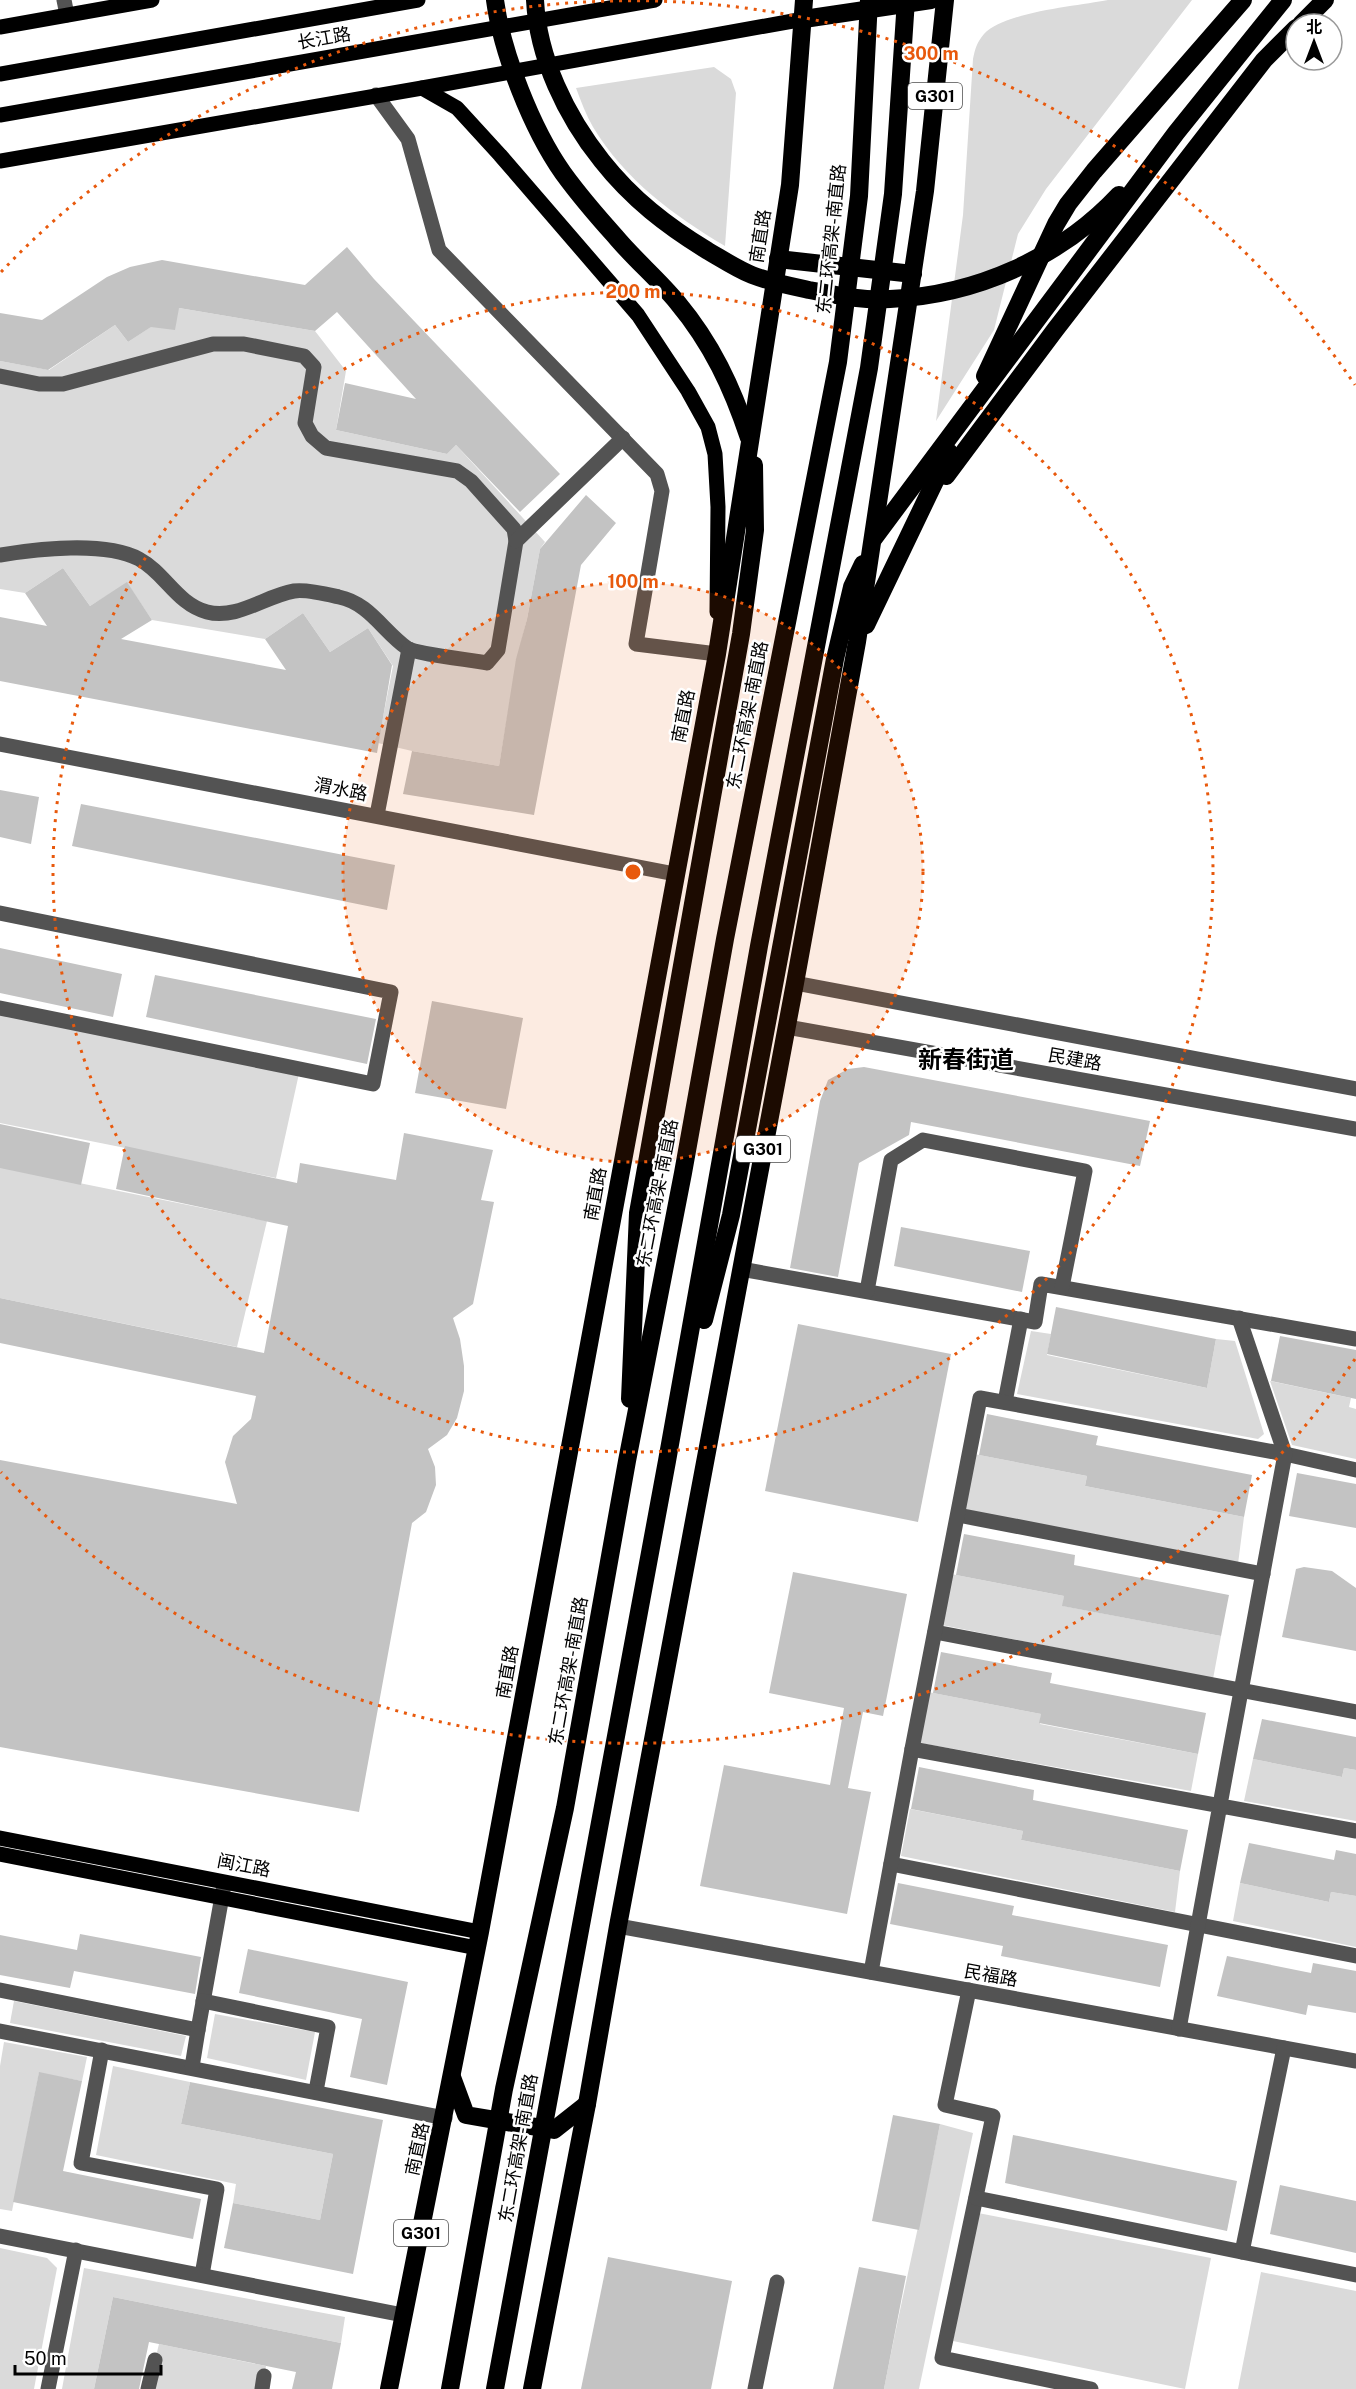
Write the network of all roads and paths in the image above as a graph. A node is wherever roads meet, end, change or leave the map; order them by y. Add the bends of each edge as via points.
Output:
1 (152, 0) edge
2 (418, 0) edge
3 (495, 0) edge
4 (535, 0) edge
5 (655, 0) edge
6 (804, 0) edge
7 (869, 0) edge
8 (906, 0) edge
9 (931, 0) edge
10 (945, 0) edge
11 (1243, 0) edge
12 (1283, 0) edge
13 (1325, 0) edge
14 (65, 8) edge
15 (1312, 12) edge
16 (804, 19) junction
17 (0, 27) edge
18 (1284, 40) edge
19 (0, 74) edge
20 (422, 88) junction
21 (376, 95) junction
22 (0, 115) edge
23 (1176, 133) junction
24 (0, 161) edge
25 (778, 259) junction
26 (913, 274) junction
27 (0, 376) edge
28 (623, 438) junction
29 (921, 509) junction
30 (516, 541) junction
31 (0, 555) edge
32 (857, 642) junction
33 (409, 650) junction
34 (717, 654) junction
35 (0, 744) edge
36 (377, 815) junction
37 (675, 874) junction
38 (0, 913) edge
39 (795, 983) junction
40 (0, 1008) edge
41 (787, 1028) junction
42 (1356, 1089) edge
43 (1356, 1129) edge
44 (741, 1269) junction
45 (1062, 1287) junction
46 (867, 1291) junction
47 (1239, 1318) junction
48 (1021, 1319) junction
49 (1356, 1339) edge
50 (1005, 1402) junction
51 (1285, 1454) junction
52 (627, 1461) junction
53 (667, 1461) junction
54 (1356, 1470) edge
55 (958, 1515) junction
56 (1263, 1574) junction
57 (935, 1632) junction
58 (1241, 1689) junction
59 (1356, 1712) edge
60 (912, 1749) junction
61 (1220, 1807) junction
62 (1356, 1831) edge
63 (0, 1839) edge
64 (0, 1854) edge
65 (891, 1864) junction
66 (225, 1881) junction
67 (222, 1897) junction
68 (618, 1926) junction
69 (479, 1940) junction
70 (1356, 1956) edge
71 (871, 1972) junction
72 (969, 1990) junction
73 (0, 1991) edge
74 (203, 2001) junction
75 (1179, 2029) junction
76 (198, 2030) junction
77 (0, 2031) edge
78 (1284, 2048) junction
79 (102, 2050) junction
80 (1356, 2061) edge
81 (192, 2067) junction
82 (452, 2077) junction
83 (316, 2091) junction
84 (587, 2104) junction
85 (445, 2118) junction
86 (976, 2198) junction
87 (0, 2236) edge
88 (76, 2250) junction
89 (1242, 2252) junction
90 (202, 2275) junction
91 (1356, 2276) edge
92 (777, 2282) dead end
93 (404, 2315) junction
94 (155, 2360) dead end
95 (48, 2389) edge
96 (148, 2389) edge
97 (389, 2389) edge
98 (450, 2389) edge
99 (495, 2389) edge
100 (532, 2389) edge
101 (755, 2389) edge
102 (1091, 2389) edge

1 - 14 main road
2 - 19 main road, 长江路
3 - 52 highway via 509,55 542,137 588,205 677,302 703,339 735,395 754,466 755,530 742,623 638,1213
4 - 23 highway via 545,53 568,111 615,177 662,222 752,275 849,298 889,300 966,287 1062,245 1110,204
5 - 22 main road, 长江路
6 - 16 highway, 南直路 / G301
7 - 52 highway, 东二环高架-南直路 via 859,196 838,362
8 - 53 highway, 东二环高架-南直路 via 893,194 869,368 759,945
9 - 16 highway
10 - 26 highway, G301
11 - 29 highway via 1068,204
12 - 23 highway
13 - 15 highway
14 - 17 main road
16 - 20 main road
16 - 25 highway, 南直路 / G301 via 790,185
18 - 29 highway via 1264,60 1055,330
20 - 21 main road
20 - 34 main road via 457,108 638,315 666,354 708,427 715,454 718,507
21 - 24 main road
21 - 28 street via 408,139 439,250
23 - 53 highway via 873,539 852,587 835,659 731,1215
25 - 26 highway
25 - 34 highway, 南直路 / G301
26 - 32 highway, G301
27 - 30 street via 39,384 63,384 213,344 244,344 304,356 314,367 305,423 312,436 326,448 457,471 514,529
28 - 30 street
28 - 34 street via 657,474 662,491 636,644
29 - 32 highway
30 - 33 street via 498,650 487,663
31 - 33 street via 62,548 108,550 140,559 178,596 206,612 232,613 296,590 340,597 359,604
32 - 39 highway, G301
33 - 36 street
34 - 37 highway, 南直路 / G301
35 - 36 street, 渭水路
36 - 37 street, 渭水路
37 - 69 highway, 南直路 / G301
38 - 40 street via 391,992 373,1084
39 - 41 highway, G301
39 - 42 street, 民建路
41 - 43 street, 民建路
41 - 44 highway, G301
44 - 46 street
44 - 68 highway, G301
45 - 46 street via 1085,1171 923,1140 891,1160
45 - 47 street
45 - 48 street via 1041,1284 1035,1322
46 - 48 street
47 - 49 street
47 - 51 street
48 - 50 street
50 - 51 street
50 - 55 street via 980,1398
51 - 54 street
51 - 56 street
52 - 98 highway, 东二环高架-南直路 via 565,1808 504,2089
53 - 99 highway, 东二环高架-南直路
55 - 56 street
55 - 57 street
56 - 58 street
57 - 58 street
57 - 60 street
58 - 59 street
58 - 61 street
60 - 61 street
60 - 65 street
61 - 62 street
61 - 75 street
63 - 66 main road, 闽江路
64 - 67 main road, 闽江路
65 - 70 street
65 - 71 street
66 - 67 street
66 - 69 main road, 闽江路
67 - 69 main road, 闽江路
67 - 74 street
68 - 71 street, 民福路
68 - 84 highway, G301
69 - 82 highway, 南直路 / G301
71 - 72 street, 民福路
72 - 75 street, 民福路
72 - 86 street via 945,2105 993,2116
73 - 76 street
74 - 76 street
74 - 83 street via 328,2027
75 - 78 street, 民福路
76 - 81 street
77 - 79 street
78 - 80 street, 民福路
78 - 89 street
79 - 81 street
79 - 90 street via 81,2163 217,2189
81 - 83 street
82 - 84 highway via 466,2115 554,2130
82 - 85 highway, 南直路 / G301
83 - 85 street
84 - 100 highway, G301
85 - 93 highway, 南直路 / G301
86 - 89 street
86 - 102 street via 942,2358
87 - 88 street
88 - 90 street
88 - 95 street
89 - 91 street
90 - 93 street
92 - 101 street
93 - 97 highway, 南直路 / G301
94 - 96 street

